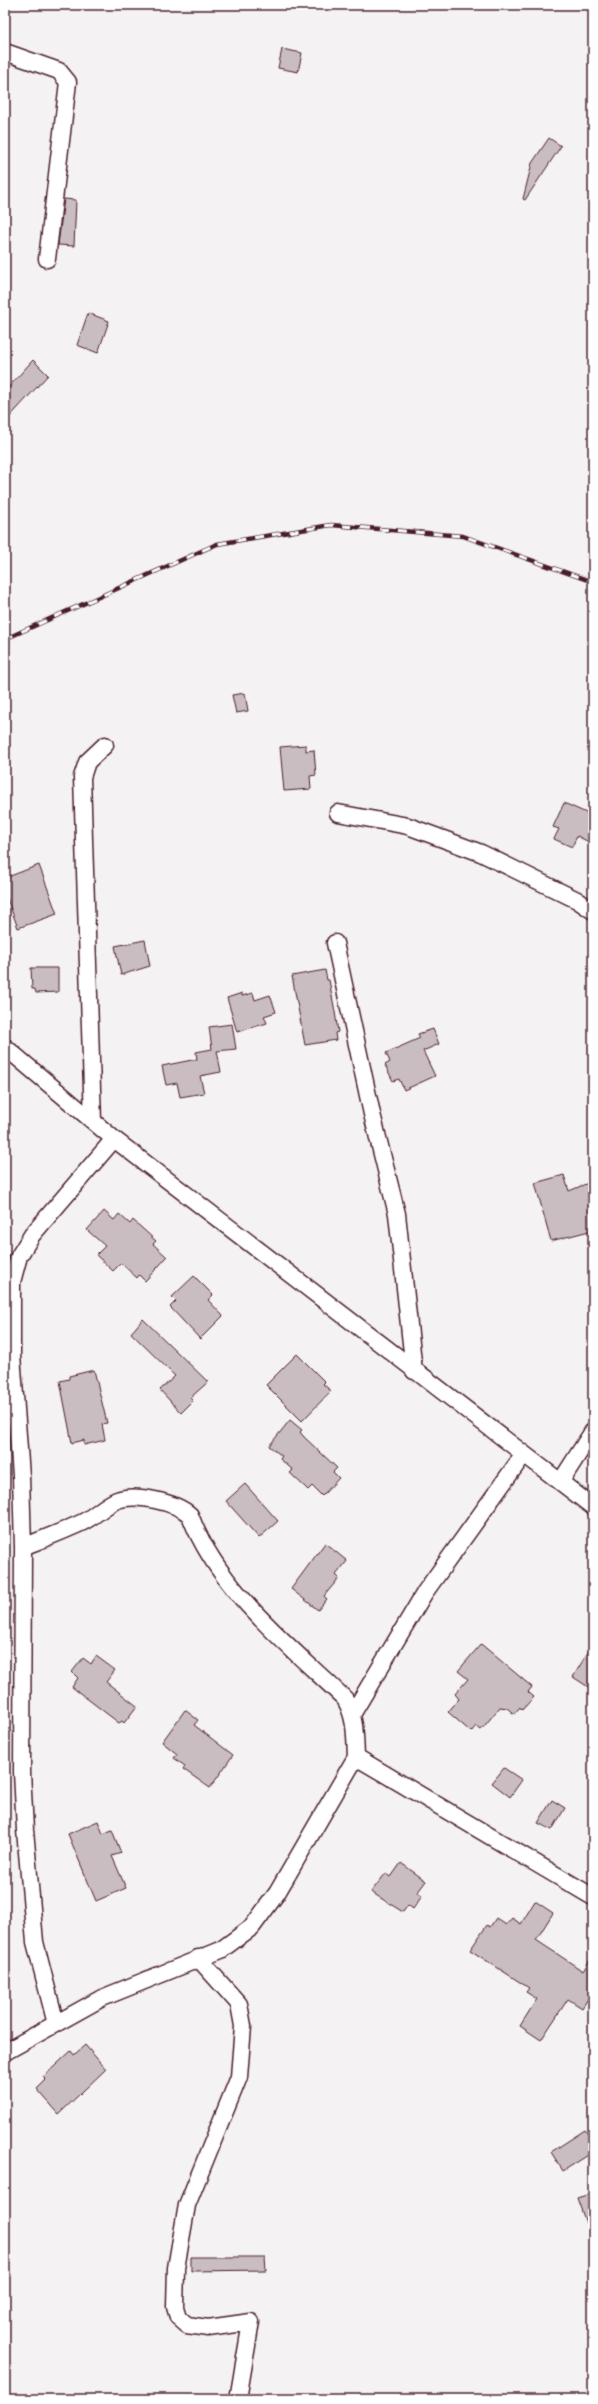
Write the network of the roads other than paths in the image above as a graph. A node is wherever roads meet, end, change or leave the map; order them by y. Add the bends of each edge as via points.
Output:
1 (5, 52) edge
2 (47, 259) dead end
3 (105, 745) dead end
4 (338, 813) dead end
5 (593, 911) edge
6 (335, 944) dead end
7 (5, 1047) edge
8 (93, 1121) junction
9 (114, 1139) junction
10 (414, 1371) junction
11 (593, 1431) edge
12 (524, 1454) junction
13 (561, 1481) junction
14 (593, 1507) edge
15 (24, 1547) junction
16 (353, 1713) junction
17 (356, 1757) junction
18 (593, 1897) edge
19 (198, 1958) junction
20 (56, 2024) junction
21 (5, 2052) edge
22 (238, 2399) edge

1 - 2 street via 59,72 68,82
3 - 8 street via 87,762 82,777
4 - 5 street via 408,826 481,853 578,900
6 - 10 street via 397,1214
7 - 8 street
8 - 9 street
9 - 10 street
9 - 15 street via 32,1235 19,1256 12,1282 12,1355
10 - 12 street
11 - 13 street
12 - 13 street
12 - 16 street via 425,1592
13 - 14 street
15 - 16 street via 84,1522 117,1500 133,1496 184,1509 190,1515 218,1568 242,1598 345,1699
15 - 20 street via 22,1772 27,1860 35,1942
16 - 17 street
17 - 18 street
17 - 19 street via 277,1893 252,1927 221,1950
19 - 20 street via 102,1998
19 - 22 street via 239,2004 243,2026 239,2077 187,2205 176,2268 175,2307 178,2317 188,2325 208,2328 252,2322
20 - 21 street

